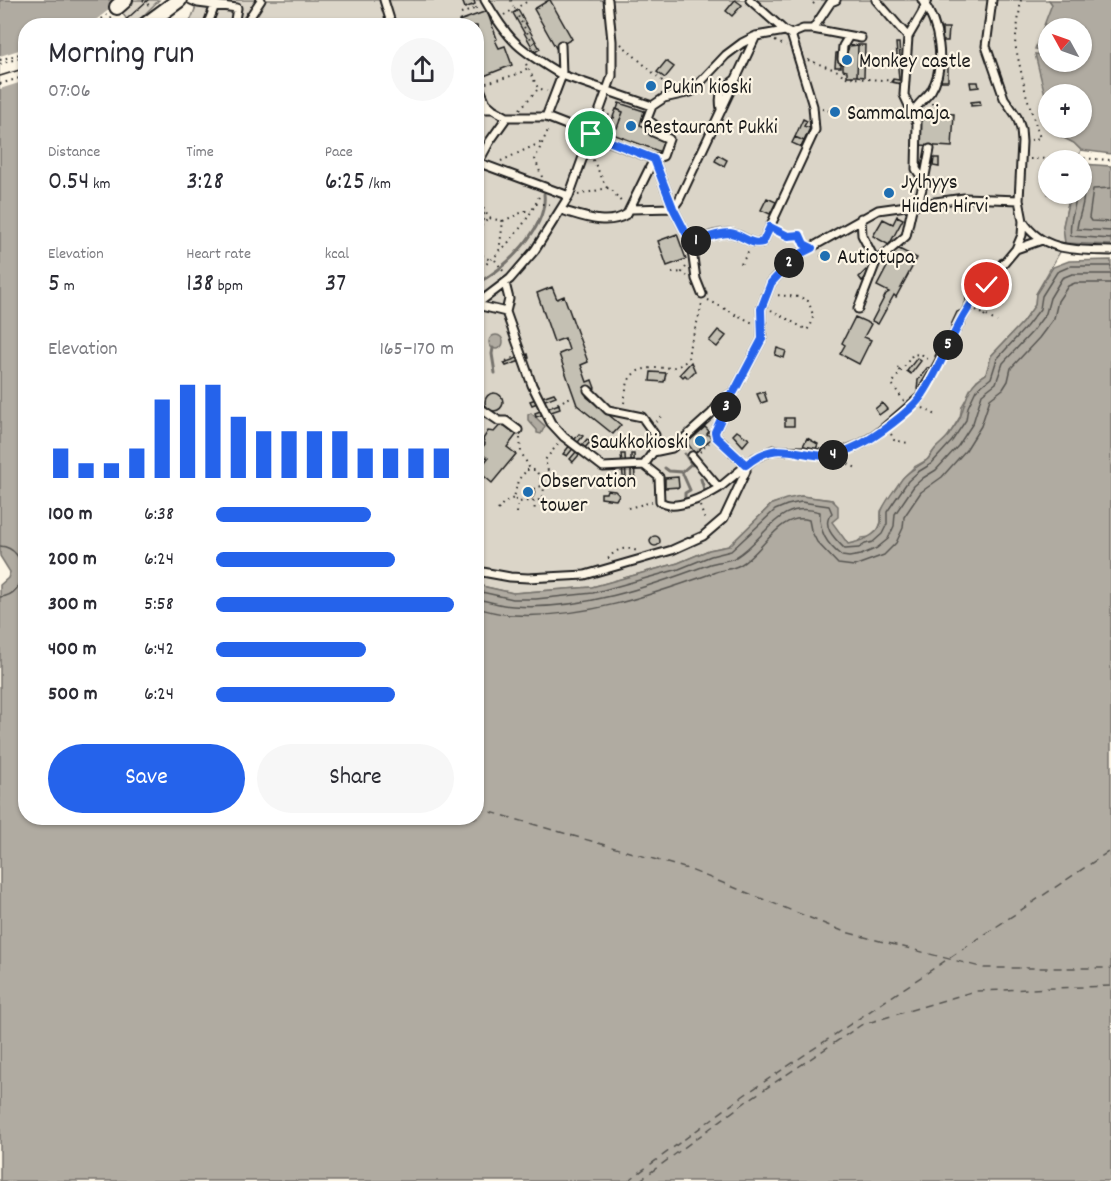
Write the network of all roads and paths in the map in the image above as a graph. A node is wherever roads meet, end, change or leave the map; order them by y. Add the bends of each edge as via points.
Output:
1 (261, 0) edge
2 (384, 0) edge
3 (485, 0) edge
4 (511, 0) edge
5 (531, 0) edge
6 (750, 0) edge
7 (818, 0) edge
8 (876, 0) edge
9 (992, 0) edge
10 (1021, 0) edge
11 (609, 1) edge
12 (832, 1) edge
13 (925, 2) edge
14 (813, 3) dead end
15 (173, 5) edge
16 (215, 5) junction
17 (119, 7) edge
18 (474, 9) dead end
19 (514, 9) junction
20 (461, 14) dead end
21 (103, 18) edge
22 (109, 18) edge
23 (155, 18) edge
24 (210, 18) edge
25 (235, 18) edge
26 (249, 18) edge
27 (390, 18) edge
28 (496, 20) junction
29 (813, 29) junction
30 (788, 33) junction
31 (612, 36) junction
32 (756, 36) junction
33 (849, 36) junction
34 (908, 37) junction
35 (861, 38) dead end
36 (561, 45) dead end
37 (538, 51) dead end
38 (18, 56) edge
39 (530, 56) junction
40 (842, 59) dead end
41 (0, 62) edge
42 (824, 66) dead end
43 (528, 68) junction
44 (562, 75) junction
45 (18, 78) edge
46 (894, 81) dead end
47 (484, 82) edge
48 (0, 84) edge
49 (608, 92) junction
50 (678, 94) junction
51 (484, 99) edge
52 (652, 106) junction
53 (484, 109) edge
54 (493, 109) junction
55 (913, 113) junction
56 (608, 115) dead end
57 (507, 117) junction
58 (517, 117) junction
59 (549, 118) junction
60 (620, 120) dead end
61 (591, 134) junction
62 (543, 141) junction
63 (1022, 142) junction
64 (930, 149) dead end
65 (484, 152) edge
66 (592, 159) dead end
67 (654, 159) junction
68 (1022, 159) junction
69 (1111, 160) edge
70 (484, 165) edge
71 (490, 167) junction
72 (924, 181) junction
73 (543, 186) junction
74 (607, 188) junction
75 (569, 195) junction
76 (578, 195) dead end
77 (1019, 200) junction
78 (915, 203) junction
79 (536, 204) junction
80 (673, 208) junction
81 (562, 209) junction
82 (484, 210) edge
83 (630, 210) junction
84 (532, 211) junction
85 (489, 218) junction
86 (861, 218) junction
87 (503, 221) junction
88 (1023, 221) junction
89 (484, 222) edge
90 (770, 227) junction
91 (1042, 240) junction
92 (752, 242) junction
93 (691, 243) junction
94 (812, 248) junction
95 (1016, 249) junction
96 (1111, 251) edge
97 (499, 254) junction
98 (484, 256) edge
99 (492, 260) junction
100 (876, 262) junction
101 (741, 264) dead end
102 (484, 266) edge
103 (503, 269) dead end
104 (682, 272) dead end
105 (672, 273) dead end
106 (505, 283) junction
107 (987, 285) junction
108 (702, 294) joint
109 (766, 295) junction
110 (484, 299) edge
111 (1000, 302) junction
112 (702, 304) dead end
113 (763, 304) junction
114 (969, 305) junction
115 (484, 306) edge
116 (858, 309) dead end
117 (1005, 310) dead end
118 (506, 312) junction
119 (984, 316) junction
120 (751, 322) dead end
121 (997, 322) dead end
122 (908, 362) junction
123 (912, 364) dead end
124 (938, 366) junction
125 (897, 368) dead end
126 (901, 372) junction
127 (588, 390) dead end
128 (573, 396) dead end
129 (723, 399) junction
130 (912, 405) junction
131 (484, 411) edge
132 (546, 411) junction
133 (622, 412) junction
134 (936, 415) dead end
135 (886, 427) junction
136 (518, 430) joint
137 (716, 437) junction
138 (908, 443) dead end
139 (556, 447) dead end
140 (653, 453) junction
141 (833, 455) junction
142 (693, 457) joint
143 (644, 465) junction
144 (746, 465) junction
145 (858, 469) dead end
146 (530, 470) junction
147 (544, 486) junction
148 (719, 488) junction
149 (534, 489) dead end
150 (514, 498) junction
151 (542, 498) junction
152 (660, 499) junction
153 (534, 501) junction
154 (518, 502) junction
155 (551, 503) dead end
156 (628, 508) dead end
157 (701, 509) dead end
158 (498, 510) dead end
159 (535, 512) dead end
160 (517, 513) dead end
161 (704, 518) dead end
162 (484, 572) edge

1 - 26 lane
2 - 27 lane
3 - 28 lane
4 - 19 path
5 - 19 path
6 - 30 lane
7 - 14 path
8 - 34 lane
9 - 63 lane via 986,46 1004,98 1017,117
10 - 63 path via 1015,44 1040,138
11 - 31 lane
12 - 29 lane
13 - 34 lane
13 - 55 lane via 937,32 938,76
15 - 16 lane
15 - 23 street
16 - 24 lane
16 - 25 lane via 237,8
17 - 21 path
17 - 22 path
18 - 20 path
19 - 28 path
19 - 37 path
28 - 39 lane
29 - 30 lane
29 - 33 lane
30 - 32 lane
30 - 90 lane via 813,106 815,130
31 - 49 lane
31 - 50 path
32 - 50 lane via 726,55 693,91
32 - 80 lane
33 - 35 lane
33 - 40 lane
34 - 55 lane via 904,95
36 - 44 lane
38 - 41 path
39 - 43 path
39 - 44 lane
42 - 46 path via 844,76
43 - 47 path
43 - 58 path via 538,88
44 - 49 lane
44 - 59 lane
45 - 48 path
49 - 52 lane
49 - 61 lane
50 - 52 lane
51 - 54 lane
52 - 67 lane via 647,118 656,126 653,132 669,139 663,156
53 - 54 lane
54 - 57 lane
55 - 72 lane via 917,123 916,169
56 - 60 path
57 - 58 lane
57 - 65 lane
58 - 59 lane
59 - 61 lane
59 - 62 path
61 - 67 lane
61 - 75 lane
62 - 71 path
62 - 73 path via 535,159
63 - 68 lane
64 - 72 lane
66 - 74 path
67 - 80 lane
67 - 83 lane
68 - 69 path
68 - 77 lane
70 - 71 lane
71 - 73 lane
72 - 78 lane
73 - 75 lane
73 - 79 path
74 - 76 path
74 - 83 path
75 - 81 lane
77 - 78 lane via 964,198
77 - 88 lane
78 - 86 lane via 878,210
78 - 100 lane via 906,236
79 - 81 path via 553,204
79 - 84 path
80 - 83 lane
80 - 93 lane
81 - 83 lane via 609,220 619,219
81 - 106 lane via 535,250
82 - 85 path
84 - 87 path
84 - 97 path
85 - 87 path
85 - 89 path
86 - 94 lane
86 - 100 lane via 862,235
87 - 97 path
88 - 91 lane
88 - 95 lane
90 - 92 lane via 763,242
90 - 94 path via 788,236 800,235 804,244
91 - 95 lane
91 - 96 lane via 1061,248
92 - 93 lane via 731,233
92 - 101 path
93 - 108 lane
94 - 109 lane via 788,263
95 - 107 lane
97 - 99 path
98 - 99 path
99 - 102 path
99 - 103 path
100 - 116 lane
104 - 105 path
106 - 110 lane
106 - 118 lane via 509,299
107 - 111 path
107 - 114 lane
108 - 120 path
109 - 113 lane
109 - 113 path via 808,301 814,315 812,324 807,330
111 - 117 path
111 - 119 path via 993,303
112 - 133 path via 688,358 680,365 644,369 629,379
113 - 129 lane via 762,339 734,392
114 - 119 path
114 - 124 lane
115 - 118 lane
118 - 132 lane via 532,385
119 - 121 path
122 - 123 path
122 - 124 path via 914,354 923,355
122 - 126 path
124 - 130 lane
125 - 126 path
126 - 130 path via 892,384
127 - 133 lane via 608,410
128 - 132 path
129 - 137 lane via 726,408
129 - 140 lane via 672,448
130 - 134 path
130 - 135 lane
131 - 136 lane
132 - 143 lane via 560,433 603,466
133 - 140 lane via 642,417 655,435
135 - 138 path via 894,440
135 - 141 lane via 861,444
136 - 146 path via 521,452
137 - 142 path
137 - 144 lane
139 - 147 path via 545,460 551,482
140 - 143 lane
141 - 144 lane via 774,450
141 - 145 path
142 - 148 lane
143 - 152 lane via 659,477
144 - 148 lane
144 - 162 lane via 724,519 690,543 585,574 528,578
146 - 147 path via 536,470
146 - 150 path via 518,480
147 - 149 path
147 - 151 path
148 - 152 lane via 689,502 664,504
150 - 154 path
150 - 158 path
151 - 153 path
151 - 155 path
152 - 156 path
153 - 154 path
153 - 159 path
154 - 160 path
157 - 161 path

